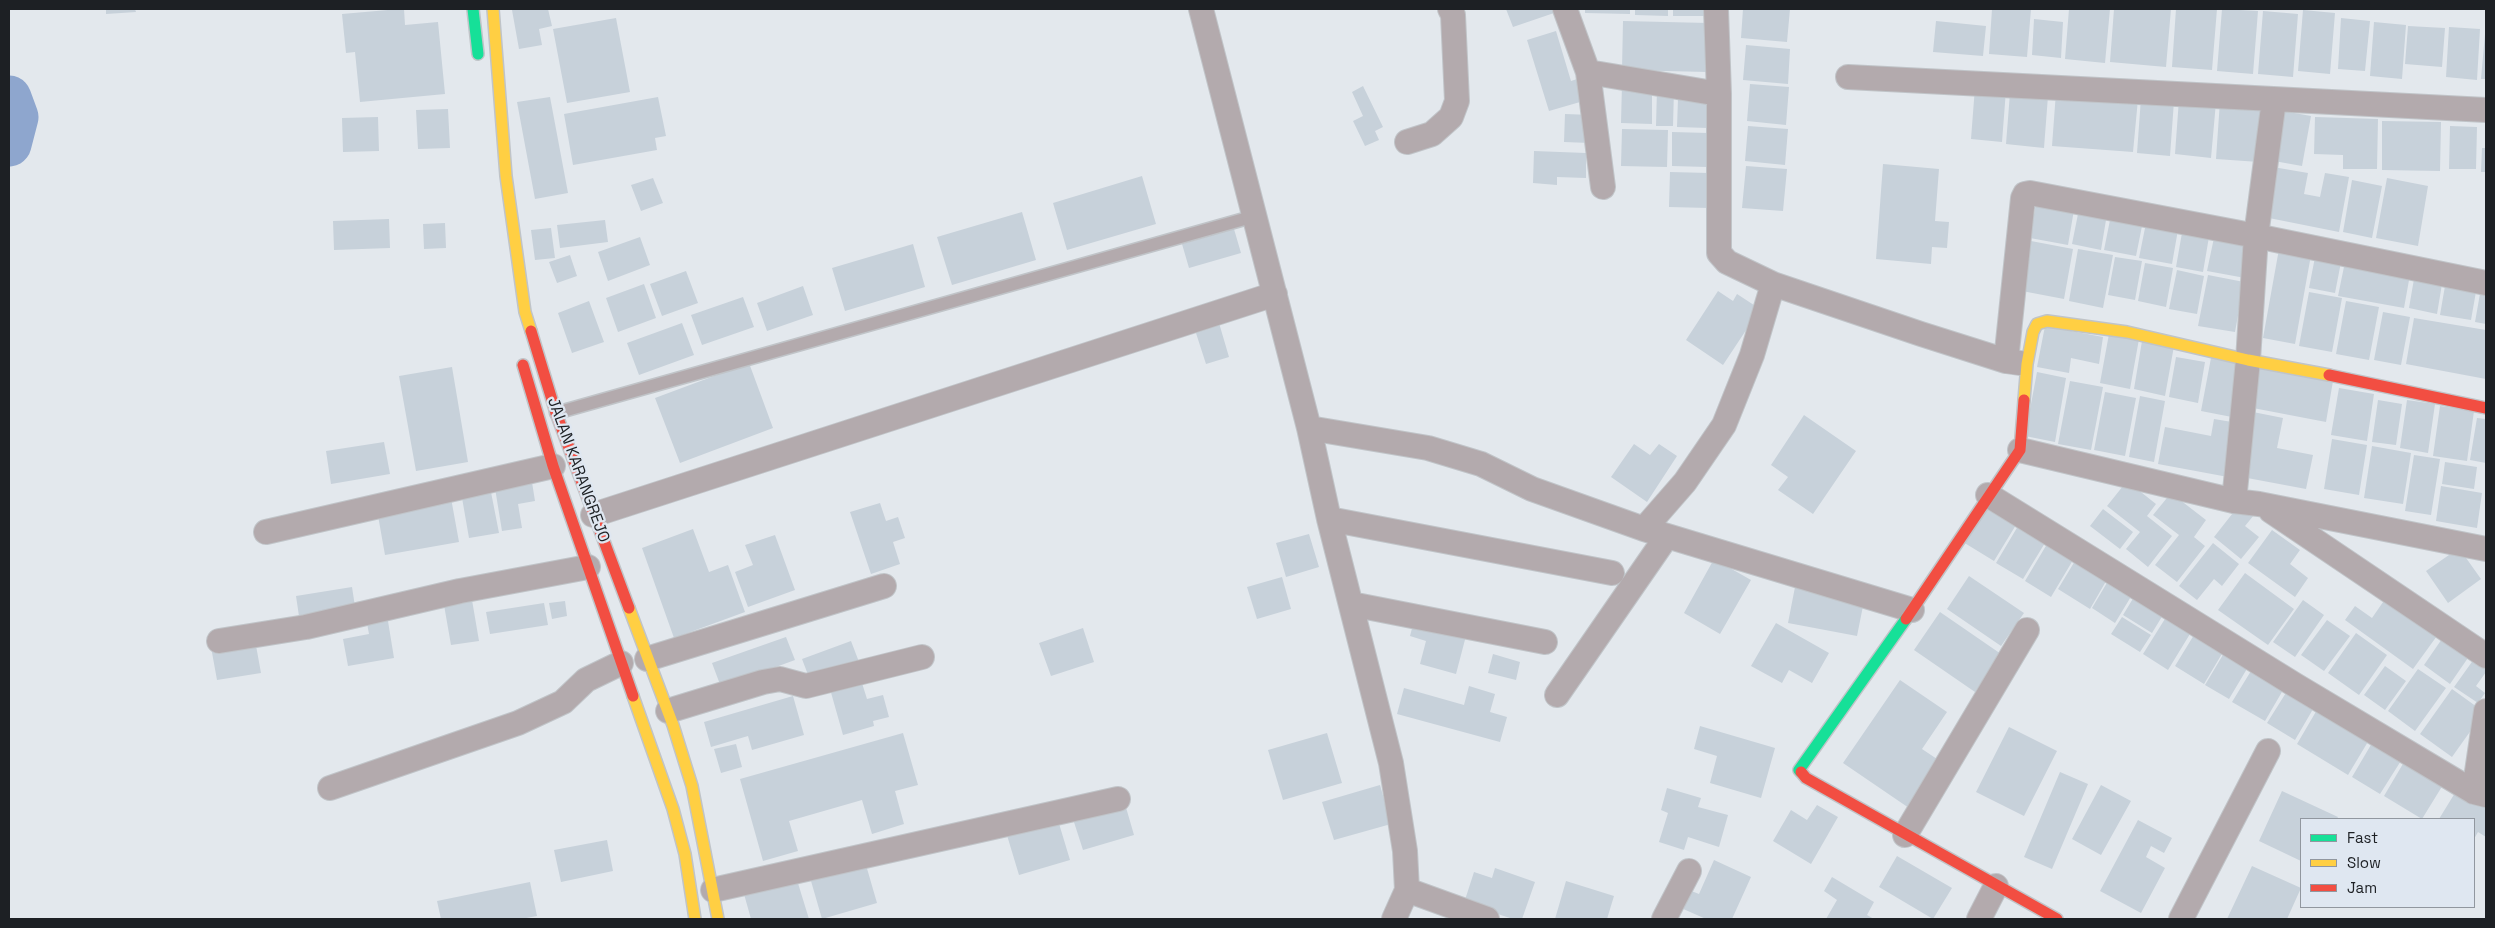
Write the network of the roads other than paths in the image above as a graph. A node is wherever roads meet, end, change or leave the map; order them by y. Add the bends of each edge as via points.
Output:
1 (473, 9) edge
2 (493, 9) edge
3 (1201, 9) edge
4 (1450, 9) edge
5 (1565, 9) edge
6 (1716, 9) edge
7 (478, 61) dead end
8 (1588, 72) junction
9 (1848, 77) dead end
10 (1719, 94) junction
11 (2274, 100) junction
12 (2486, 110) edge
13 (1407, 142) dead end
14 (1603, 188) dead end
15 (1255, 216) junction
16 (2256, 236) junction
17 (2486, 283) edge
18 (1774, 284) junction
19 (1275, 294) junction
20 (519, 351) dead end
21 (2248, 360) junction
22 (2016, 363) junction
23 (2486, 408) edge
24 (556, 413) junction
25 (1309, 428) junction
26 (2020, 450) junction
27 (553, 466) junction
28 (1988, 495) junction
29 (2234, 501) junction
30 (2259, 504) junction
31 (593, 515) junction
32 (1329, 519) junction
33 (1644, 529) junction
34 (266, 532) dead end
35 (1667, 536) junction
36 (2486, 549) edge
37 (588, 566) junction
38 (1612, 573) dead end
39 (884, 586) dead end
40 (1350, 604) junction
41 (1912, 610) junction
42 (2027, 630) dead end
43 (219, 641) dead end
44 (1545, 642) dead end
45 (2486, 656) edge
46 (922, 657) dead end
47 (647, 659) junction
48 (621, 663) junction
49 (1557, 695) dead end
50 (668, 711) junction
51 (2486, 711) edge
52 (2268, 751) dead end
53 (330, 788) dead end
54 (2480, 794) edge
55 (1118, 799) dead end
56 (1906, 835) junction
57 (1689, 872) dead end
58 (1996, 886) junction
59 (713, 890) junction
60 (1407, 890) junction
61 (695, 919) edge
62 (718, 919) edge
63 (1394, 919) edge
64 (1487, 919) edge
65 (1664, 919) edge
66 (1979, 919) edge
67 (2057, 919) edge
68 (2180, 919) edge

1 - 7 main road
2 - 24 main road, JALAN KARANGREJO via 506,176 519,286
3 - 15 street
4 - 13 street via 1453,15 1456,101 1451,117 1432,134
5 - 8 street
6 - 10 street
8 - 10 street
8 - 14 street
9 - 11 street
10 - 18 street via 1718,253 1726,262
11 - 12 street
11 - 16 street
15 - 19 street
15 - 24 lane
16 - 17 street
16 - 21 street
16 - 22 street via 2039,193 2025,194
18 - 22 street
18 - 33 street via 1752,355 1724,425 1685,482
19 - 25 street
19 - 31 street
20 - 27 main road, JALAN KARANGREJO
21 - 22 main road via 2127,332 2047,321 2037,324
21 - 23 main road
21 - 29 street
22 - 26 main road
24 - 31 main road, JALAN KARANGREJO
25 - 32 street
25 - 33 street via 1428,448 1481,464 1532,489
26 - 28 main road
26 - 29 street
27 - 34 street
27 - 37 main road, JALAN KARANGREJO
28 - 41 main road
28 - 54 street via 2295,685
29 - 30 street
30 - 36 street
30 - 45 street
31 - 47 main road, JALAN KARANGREJO
32 - 38 street
32 - 40 street
33 - 35 street
35 - 41 street
35 - 49 street
37 - 43 street via 460,591 306,627
37 - 48 main road, JALAN KARANGREJO
39 - 47 street
40 - 44 street
40 - 60 street via 1391,763 1405,851
41 - 56 main road via 1799,770 1806,778
42 - 56 street
46 - 50 street via 806,686 780,679 763,682
47 - 50 main road, JALAN KARANGREJO
48 - 53 street via 586,680 563,702 518,723
48 - 61 main road, JALAN KARANGREJO via 673,809 685,854
50 - 59 main road, JALAN KARANGREJO via 692,786
51 - 54 street
52 - 68 street
55 - 59 street
56 - 58 main road
57 - 65 street
58 - 66 street
58 - 67 main road
59 - 62 main road, JALAN KARANGREJO
60 - 63 street
60 - 64 street

